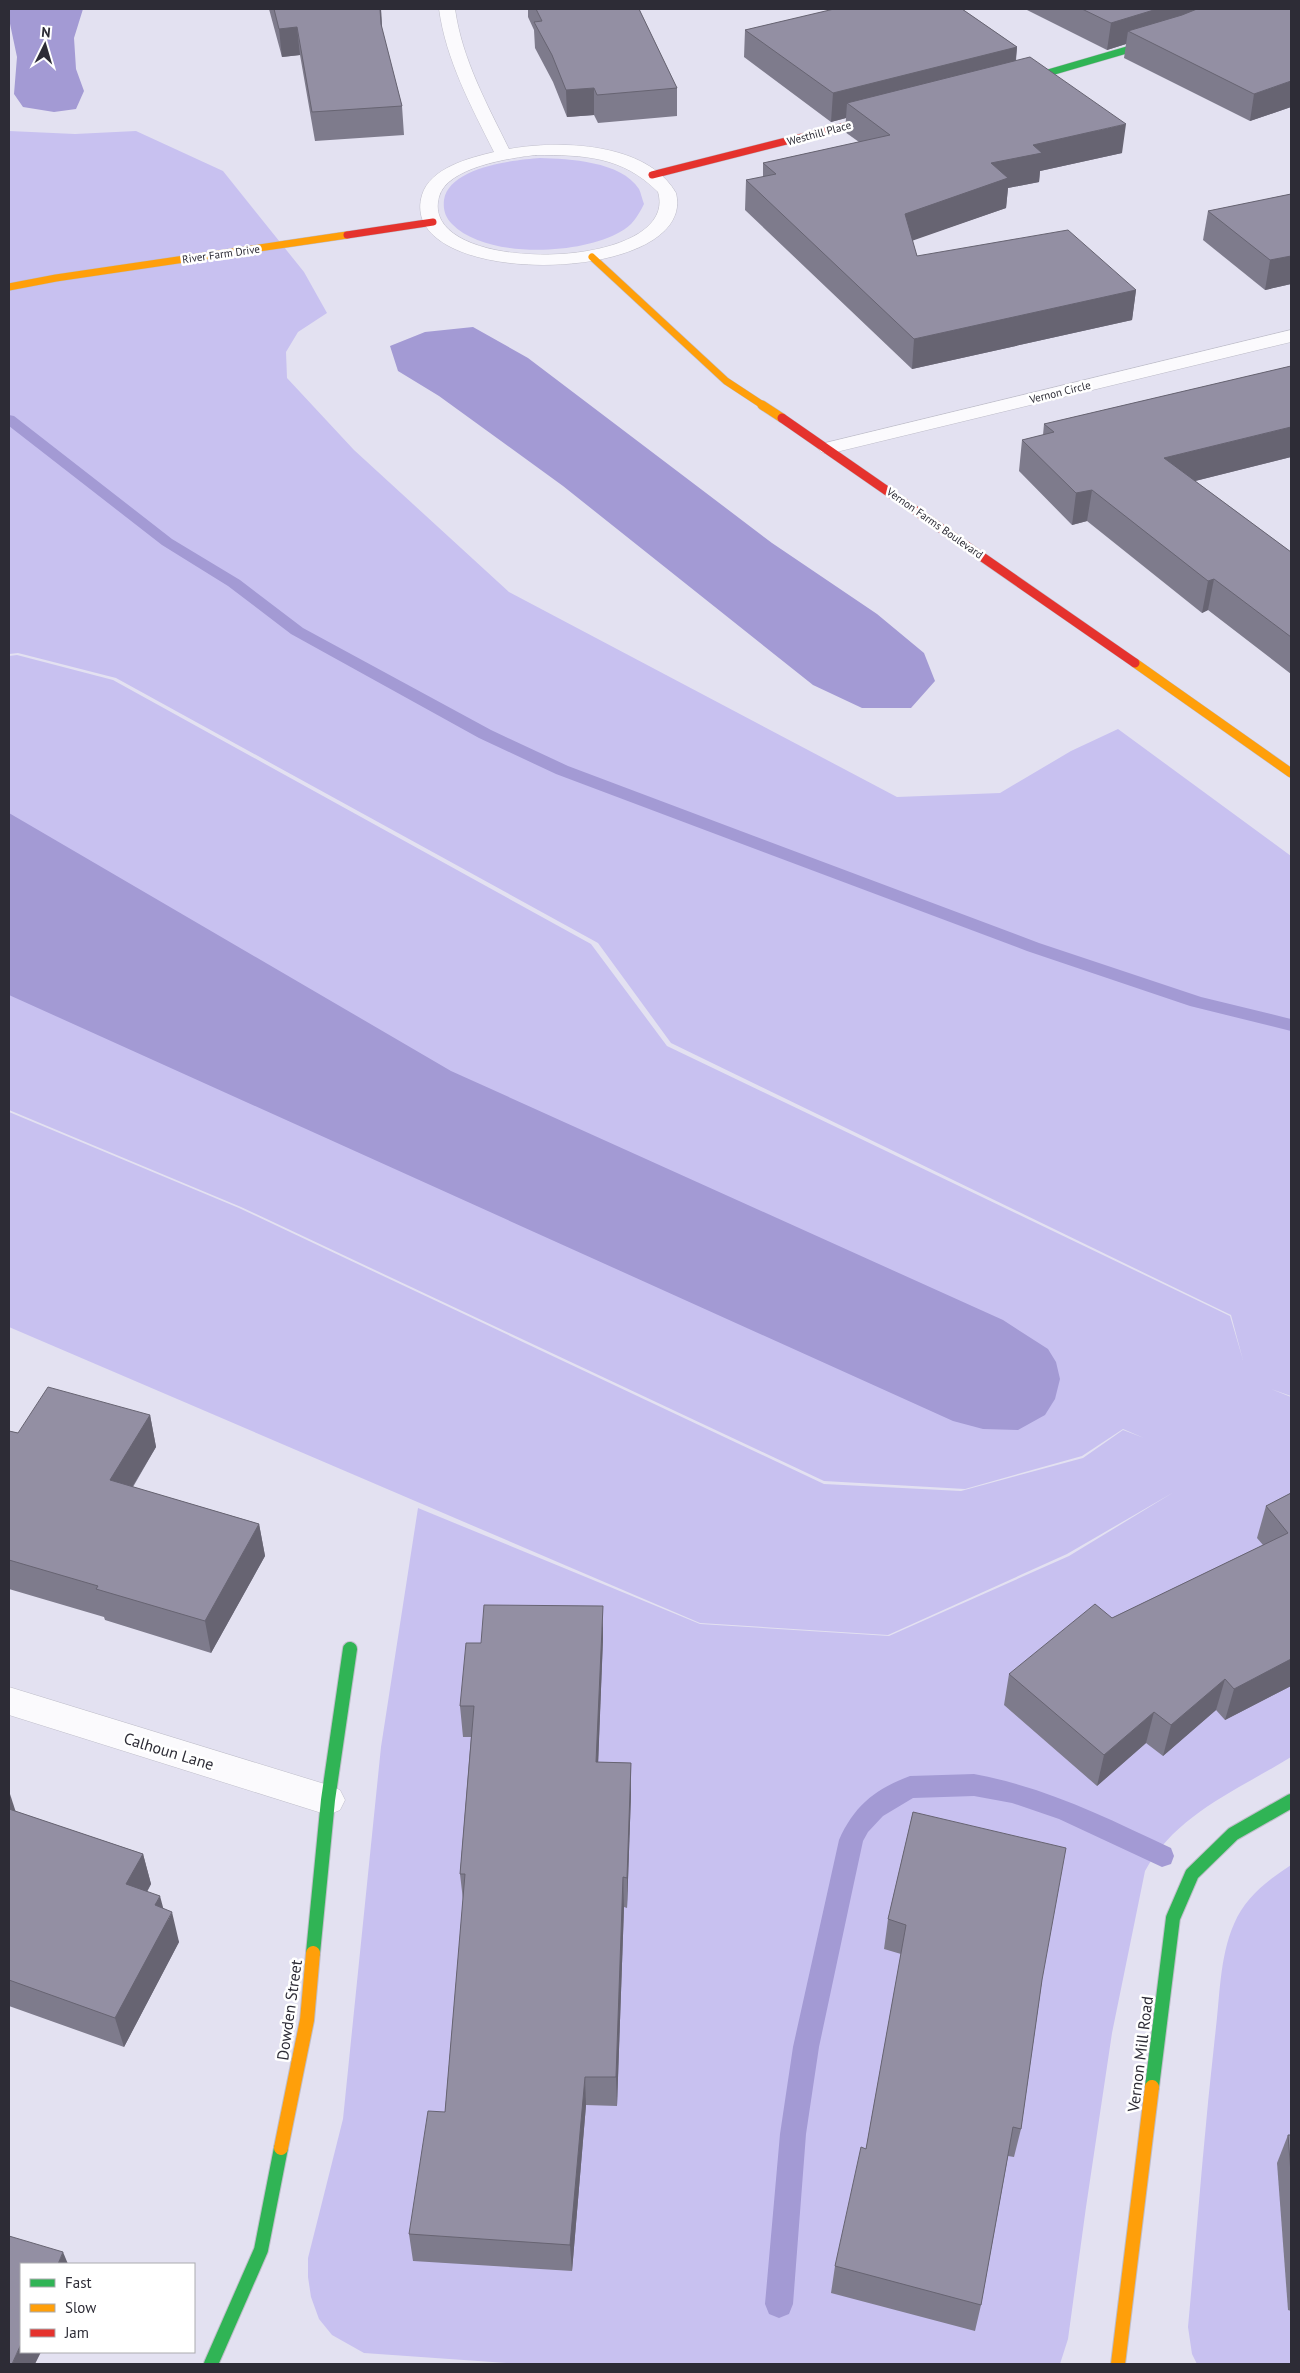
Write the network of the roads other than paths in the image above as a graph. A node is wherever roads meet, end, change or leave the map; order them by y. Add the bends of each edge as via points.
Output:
1 (447, 9) edge
2 (1171, 37) edge
3 (1002, 86) edge
4 (897, 113) edge
5 (503, 154) junction
6 (652, 175) junction
7 (433, 222) junction
8 (592, 257) junction
9 (9, 287) edge
10 (1291, 336) edge
11 (828, 448) junction
12 (1291, 773) edge
13 (350, 1648) dead end
14 (9, 1701) edge
15 (328, 1800) junction
16 (1291, 1802) edge
17 (211, 2364) edge
18 (1118, 2364) edge

1 - 5 street via 461,62
2 - 3 street
4 - 6 street, Westhill Place
5 - 6 street via 536,150 578,151 633,164
5 - 7 street via 468,164 442,179 428,197 428,216
6 - 8 street via 667,193 668,212 664,218 655,230 628,246
7 - 8 street via 442,234 470,249 507,258 549,261
7 - 9 street, River Farm Drive
8 - 11 street, Vernon Farms Boulevard via 726,381
10 - 11 street, Vernon Circle
11 - 12 street, Vernon Farms Boulevard
13 - 15 street, Dowden Street
14 - 15 street, Calhoun Lane
15 - 17 street, Dowden Street via 307,2020 263,2241
16 - 18 street, Vernon Mill Road via 1233,1834 1192,1874 1173,1918

